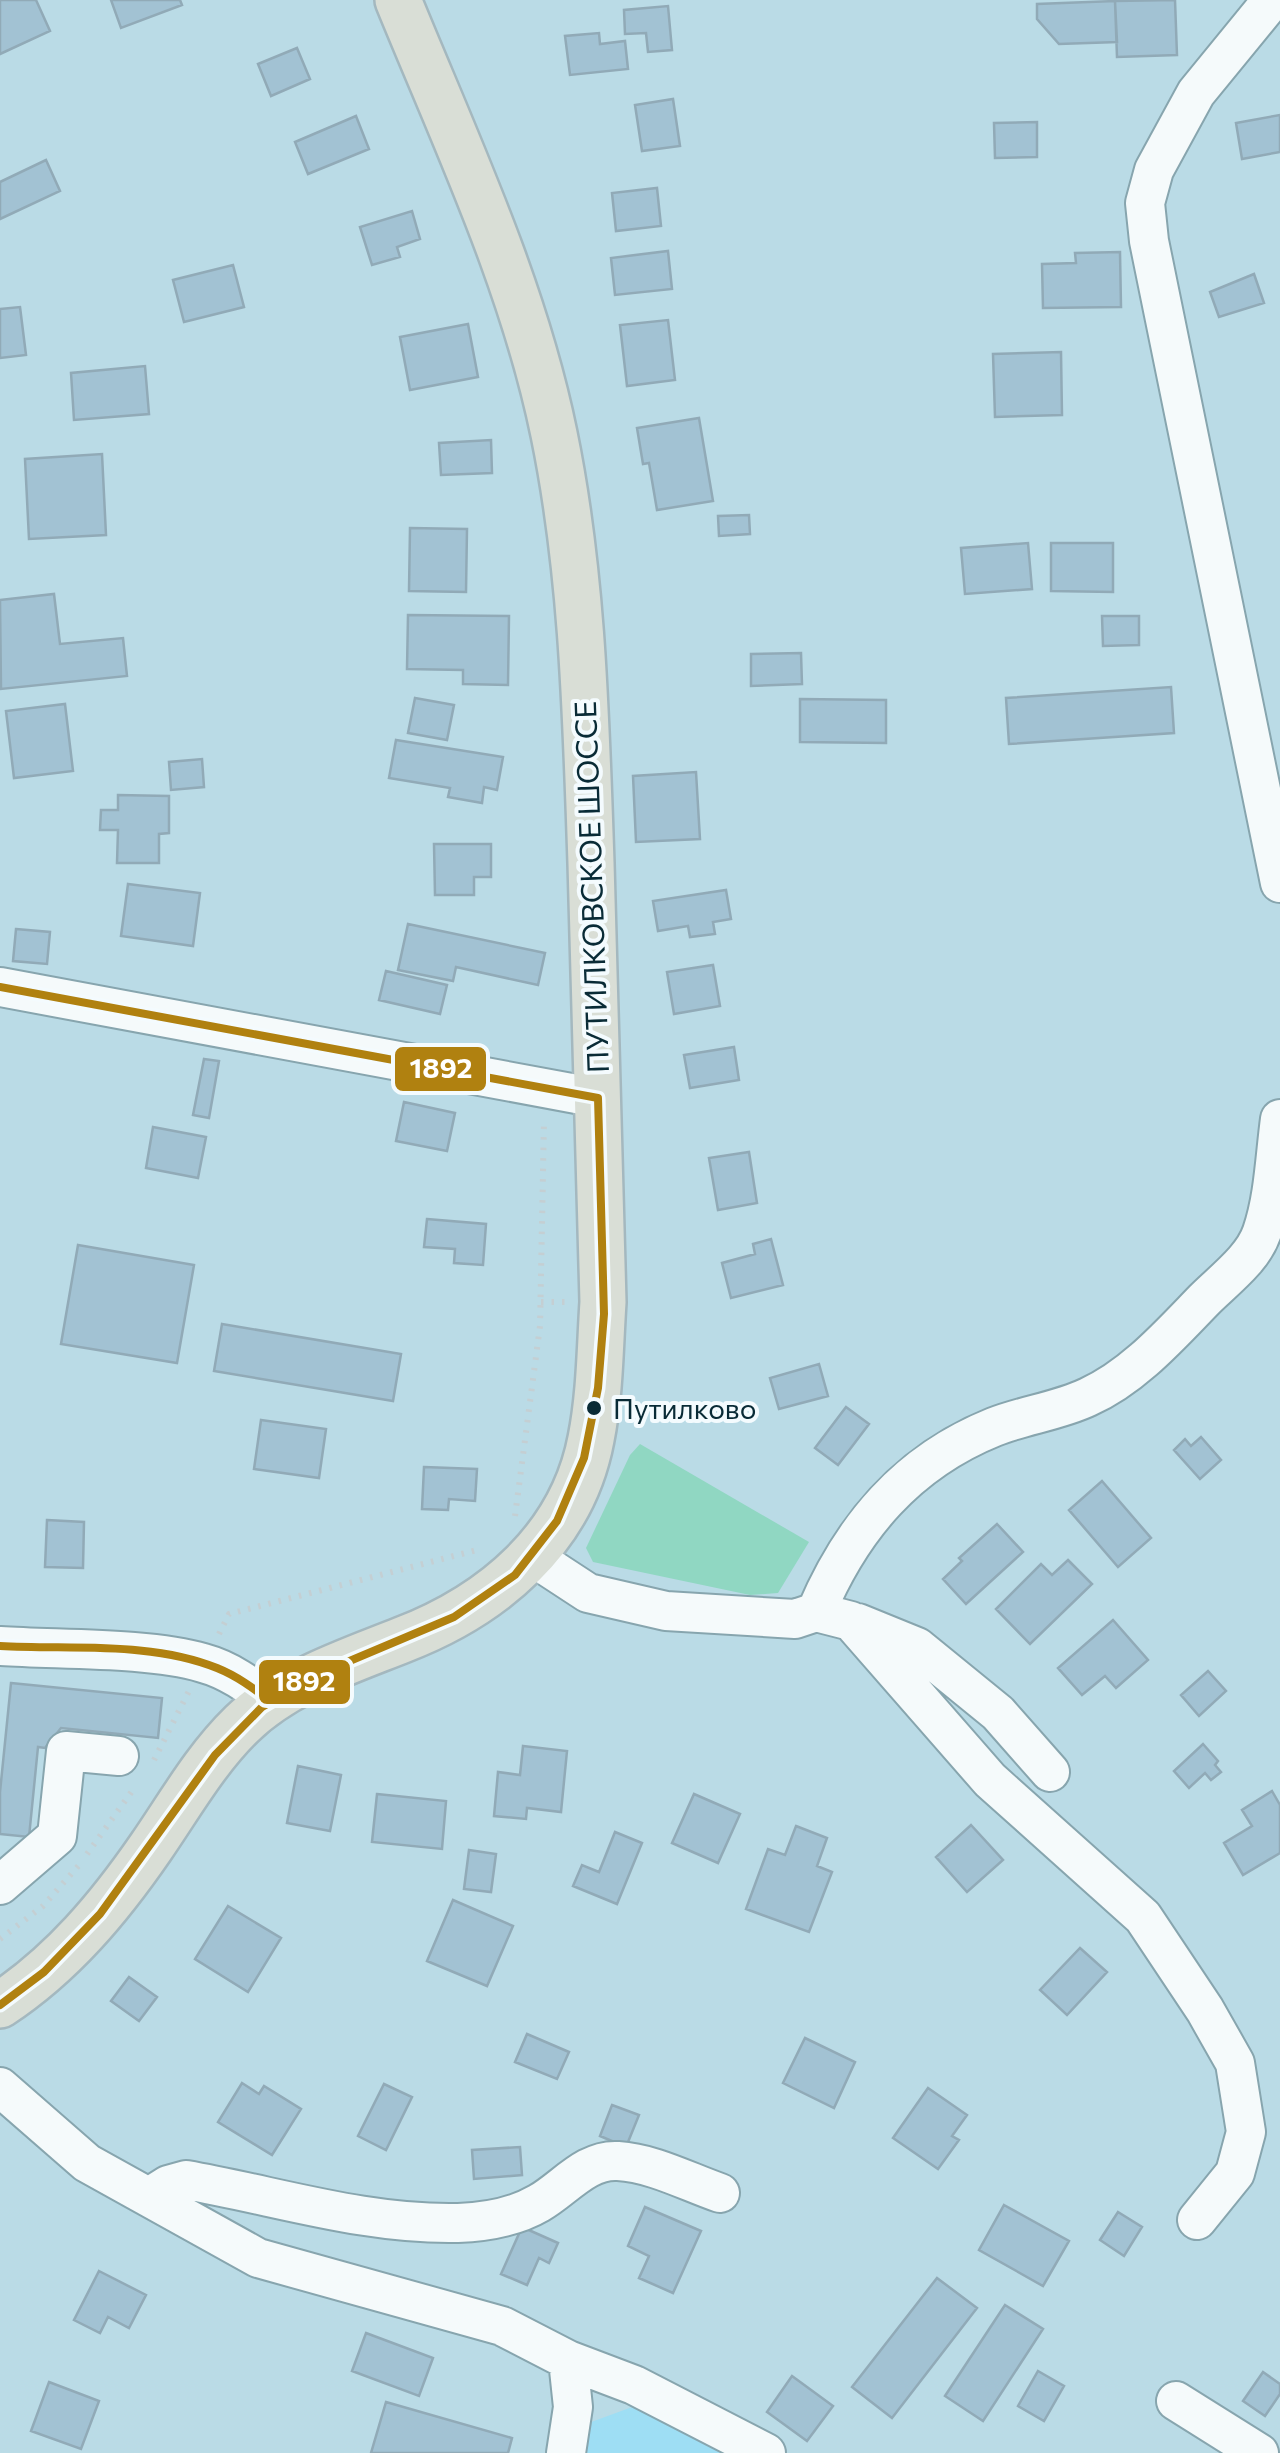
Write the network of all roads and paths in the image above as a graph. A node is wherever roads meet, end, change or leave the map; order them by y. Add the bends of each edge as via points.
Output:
1 (398, 0) edge
2 (1272, 0) edge
3 (1280, 883) edge
4 (0, 987) edge
5 (545, 1088) junction
6 (598, 1098) junction
7 (1280, 1119) edge
8 (541, 1302) junction
9 (580, 1302) dead end
10 (514, 1544) junction
11 (834, 1616) junction
12 (0, 1646) edge
13 (210, 1649) dead end
14 (194, 1681) dead end
15 (270, 1702) junction
16 (136, 1768) junction
17 (1050, 1772) dead end
18 (0, 1885) edge
19 (0, 1939) edge
20 (10, 1992) edge
21 (0, 2087) edge
22 (720, 2193) dead end
23 (149, 2197) junction
24 (1197, 2220) dead end
25 (568, 2360) junction
26 (1176, 2402) dead end
27 (572, 2407) junction
28 (566, 2453) edge
29 (588, 2453) edge
30 (766, 2453) edge
31 (1259, 2453) edge

1 - 6 main road, ПУТИЛКОВСКОЕ ШОССЕ via 493,232 554,432 575,560 584,696
2 - 3 street via 1196,93 1154,170 1145,203
4 - 5 street
5 - 6 street
5 - 8 path
6 - 10 main road, ПУТИЛКОВСКОЕ ШОССЕ via 603,1302 591,1441 556,1525
7 - 11 street via 1262,1234 1248,1256 1125,1373 1088,1397 953,1445 886,1497 848,1548
8 - 9 path
8 - 10 path
10 - 11 street via 588,1593 666,1611 794,1620
10 - 13 path via 229,1614
10 - 15 main road, ПУТИЛКОВСКОЕ ШОССЕ via 497,1590
11 - 17 street via 917,1647 998,1713
11 - 24 street via 990,1780 1142,1917 1206,2010 1235,2064 1246,2132 1236,2174
12 - 15 street via 203,1663 242,1679
14 - 16 path
15 - 20 main road, ПУТИЛКОВСКОЕ ШОССЕ via 210,1760 94,1924
16 - 18 street via 66,1750 57,1836
16 - 19 path via 70,1877
21 - 23 street via 86,2162
22 - 23 street via 616,2161 584,2170 538,2204 458,2223 318,2210 186,2180
23 - 25 street via 258,2258 502,2326
25 - 27 street
25 - 30 street via 634,2385
26 - 31 street
27 - 28 street
27 - 29 street

